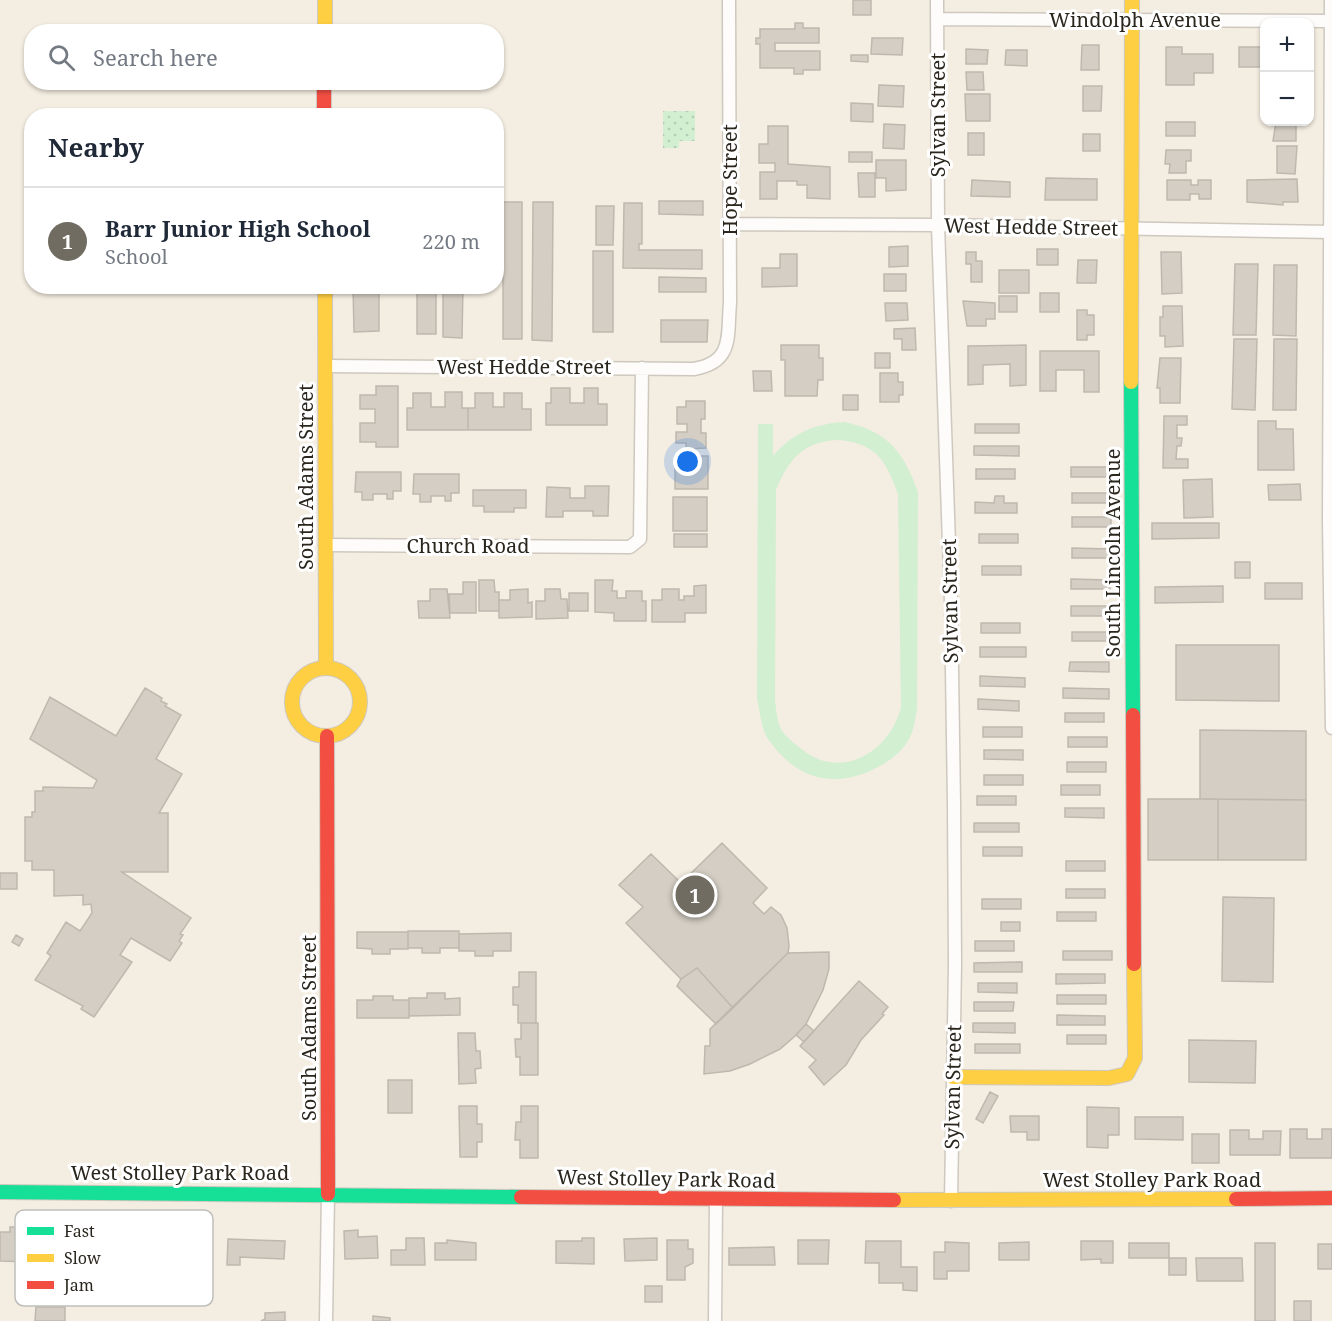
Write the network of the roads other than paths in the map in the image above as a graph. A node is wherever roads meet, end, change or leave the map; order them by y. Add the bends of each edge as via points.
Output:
1 (325, 0) edge
2 (729, 0) edge
3 (938, 0) edge
4 (1132, 0) edge
5 (1331, 0) edge
6 (938, 19) junction
7 (1132, 20) junction
8 (1331, 21) edge
9 (325, 24) edge
10 (324, 90) edge
11 (324, 108) edge
12 (730, 224) junction
13 (938, 225) junction
14 (1130, 230) junction
15 (1331, 232) edge
16 (325, 294) edge
17 (719, 358) joint
18 (326, 366) junction
19 (642, 368) junction
20 (325, 545) junction
21 (326, 668) junction
22 (1332, 728) edge
23 (327, 735) junction
24 (953, 1077) junction
25 (0, 1192) edge
26 (328, 1194) junction
27 (1332, 1198) edge
28 (716, 1199) junction
29 (951, 1201) junction
30 (326, 1321) edge
31 (715, 1321) edge

1 - 9 street
2 - 12 street, Hope Street
3 - 6 street, Sylvan Street
4 - 7 street, South Lincoln Avenue
5 - 8 street
6 - 7 street, Windolph Avenue
6 - 13 street, Sylvan Street
7 - 8 street, Windolph Avenue
7 - 14 street, South Lincoln Avenue
8 - 15 street
10 - 11 street
12 - 13 street, West Hedde Street
12 - 17 street, Hope Street via 730,303 726,350
13 - 14 street, West Hedde Street
13 - 24 street, Sylvan Street via 951,602
14 - 15 street, West Hedde Street
14 - 24 street, South Lincoln Avenue via 1135,1058 1127,1074 1098,1078
15 - 22 street
16 - 18 street, South Adams Street
17 - 19 street, West Hedde Street via 712,366 694,369
18 - 19 street, West Hedde Street
18 - 20 street, South Adams Street
19 - 20 street, Church Road via 640,538 630,547
20 - 21 street, South Adams Street
21 - 23 street via 349,676 360,702 356,718 348,727 339,734
21 - 23 street via 302,678 293,696 293,710 300,726 308,732
23 - 26 street, South Adams Street
24 - 29 street, Sylvan Street
25 - 26 street, West Stolley Park Road
26 - 28 street, West Stolley Park Road
26 - 30 street, South Adams Street
27 - 29 street, West Stolley Park Road
28 - 29 street, West Stolley Park Road
28 - 31 street

